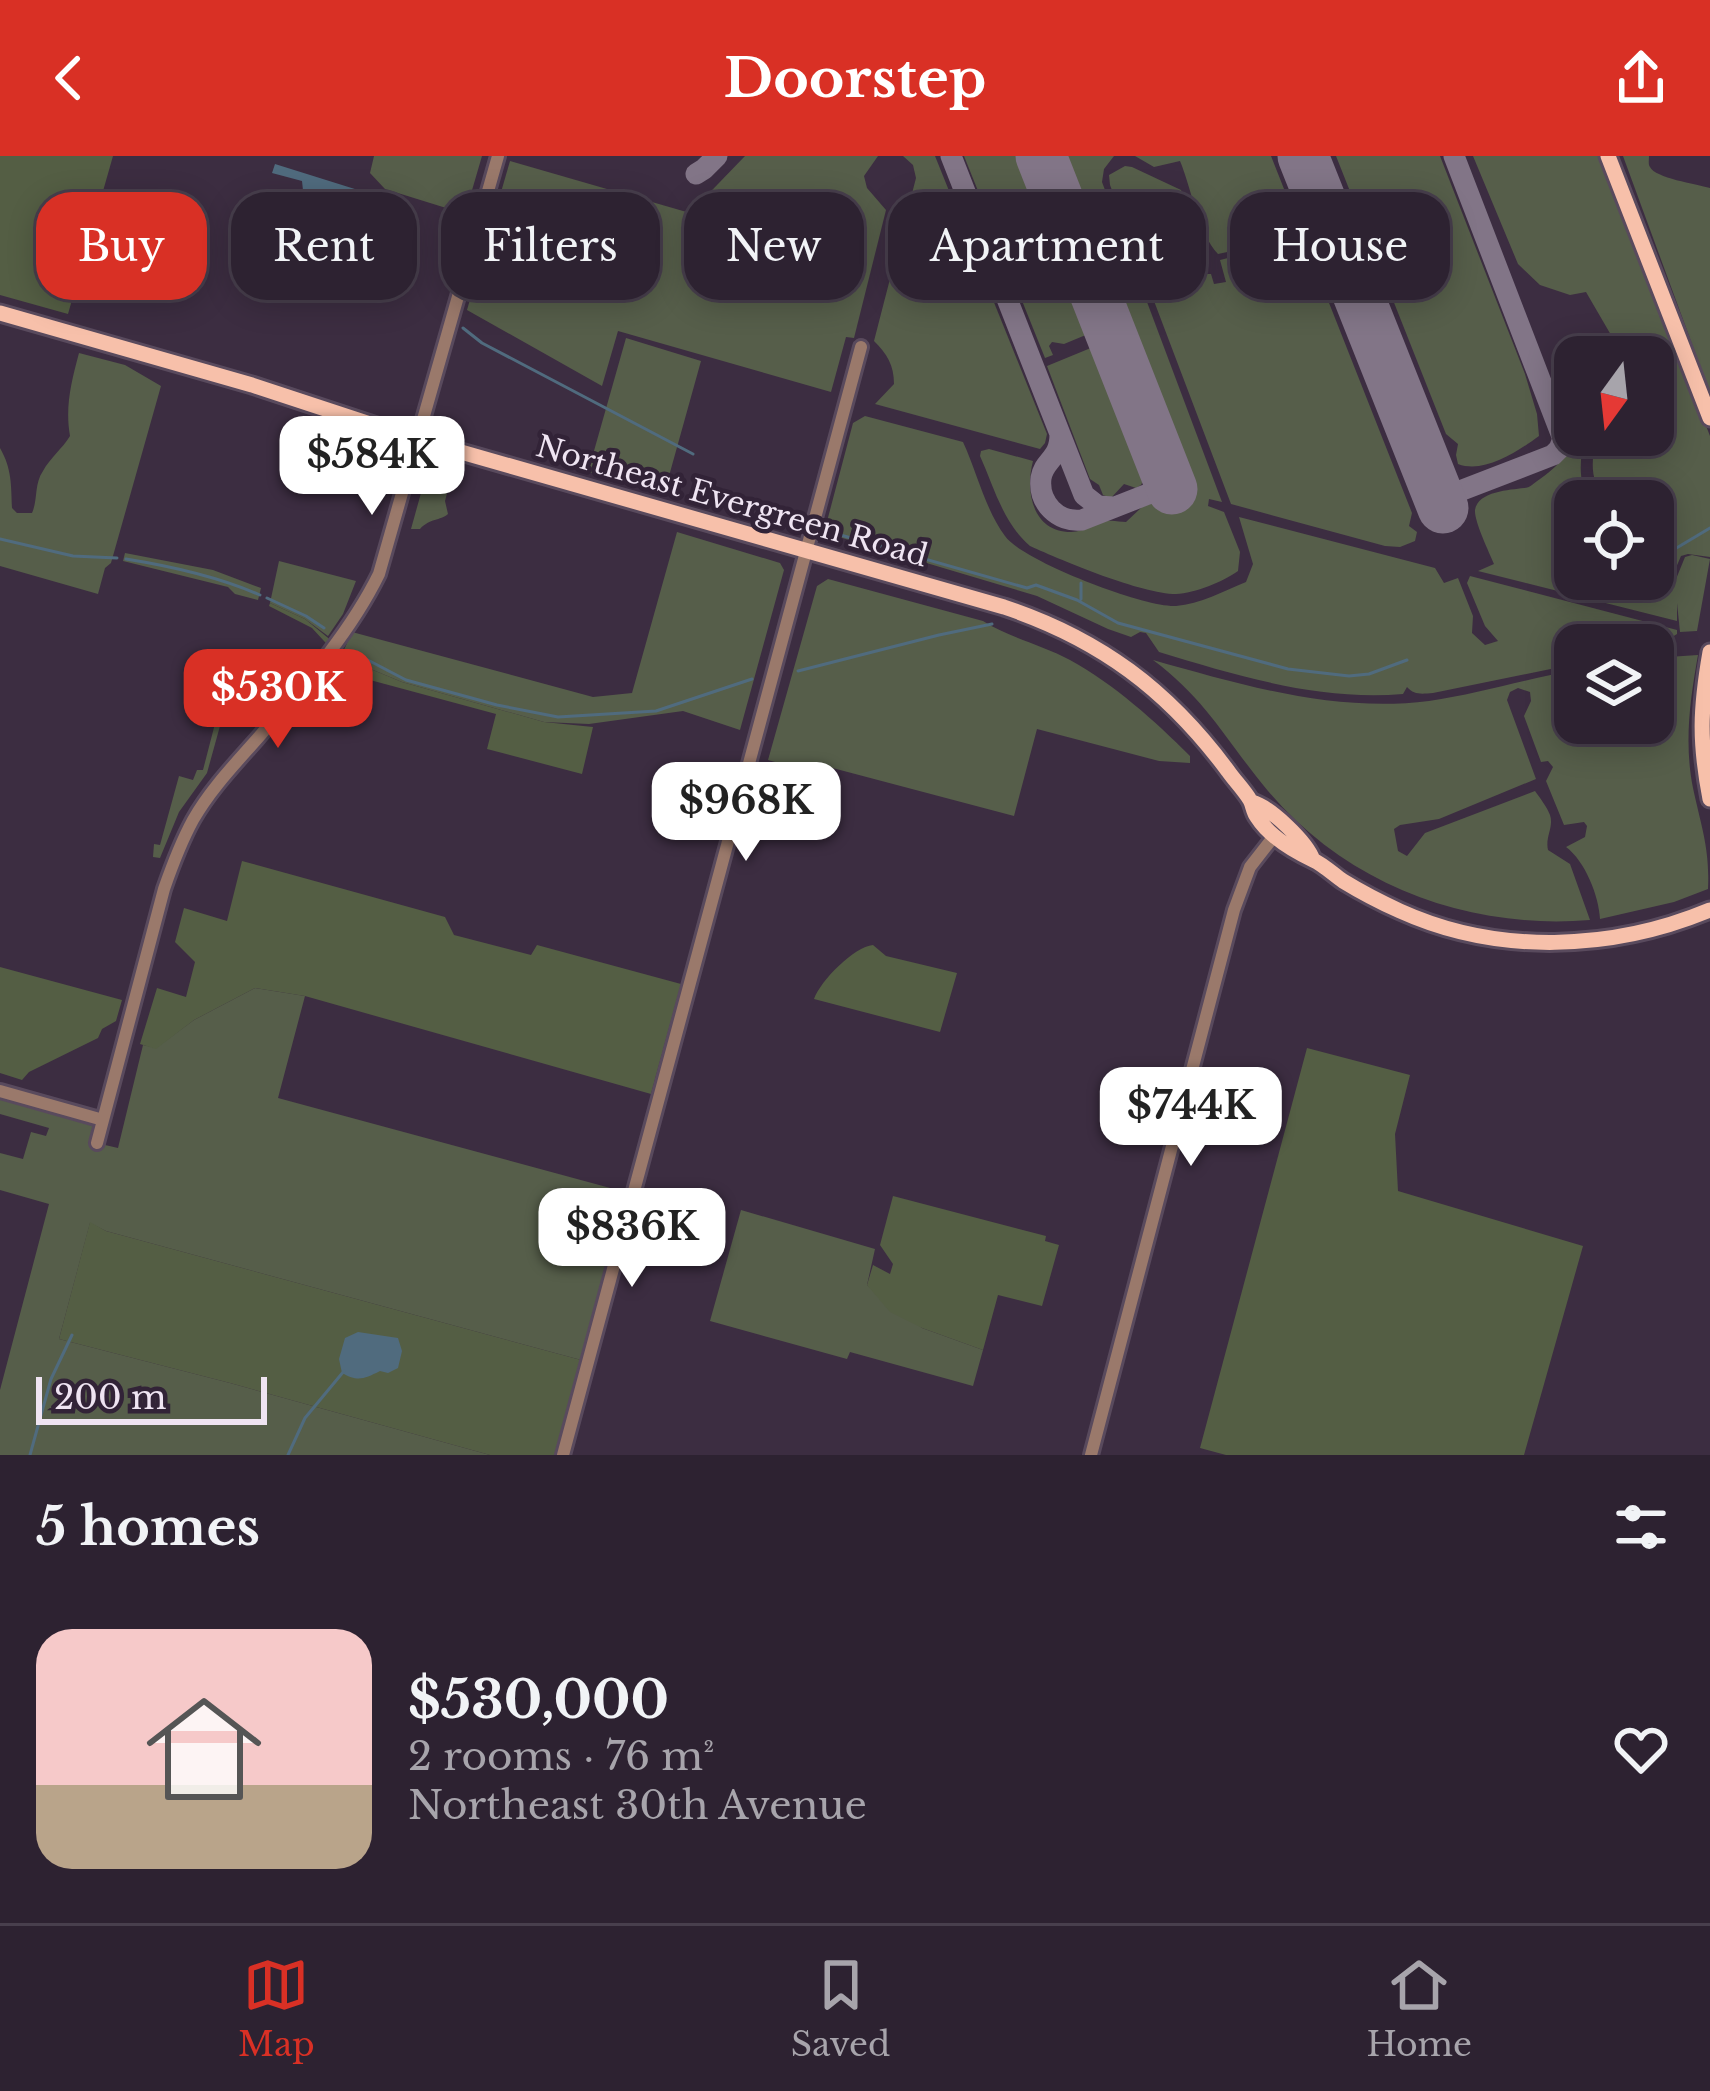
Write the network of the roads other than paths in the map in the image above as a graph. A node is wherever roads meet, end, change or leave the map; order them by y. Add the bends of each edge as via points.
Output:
1 (498, 156) edge
2 (1608, 156) edge
3 (0, 313) edge
4 (861, 347) dead end
5 (1710, 418) edge
6 (418, 440) junction
7 (806, 551) junction
8 (1710, 652) edge
9 (1710, 799) edge
10 (1252, 802) junction
11 (1275, 835) junction
12 (1313, 860) junction
13 (1710, 910) edge
14 (0, 1091) edge
15 (103, 1120) junction
16 (98, 1144) dead end
17 (563, 1455) edge
18 (1091, 1455) edge

1 - 6 street
2 - 5 main road
3 - 6 main road, Northeast Evergreen Road
4 - 7 street
6 - 7 main road, Northeast Evergreen Road
6 - 15 street via 364,604 213,791 174,861
7 - 10 main road, Northeast Evergreen Road via 1023,614 1084,640 1171,704
7 - 17 street
8 - 9 main road via 1700,723
10 - 11 main road, Northeast Evergreen Road
10 - 12 main road, Northeast Evergreen Road via 1264,805
11 - 12 main road, Northeast Evergreen Road
11 - 18 street via 1250,867 1234,910
12 - 13 main road, Northeast Evergreen Road via 1404,913 1498,938 1600,940
14 - 15 street
15 - 16 street

